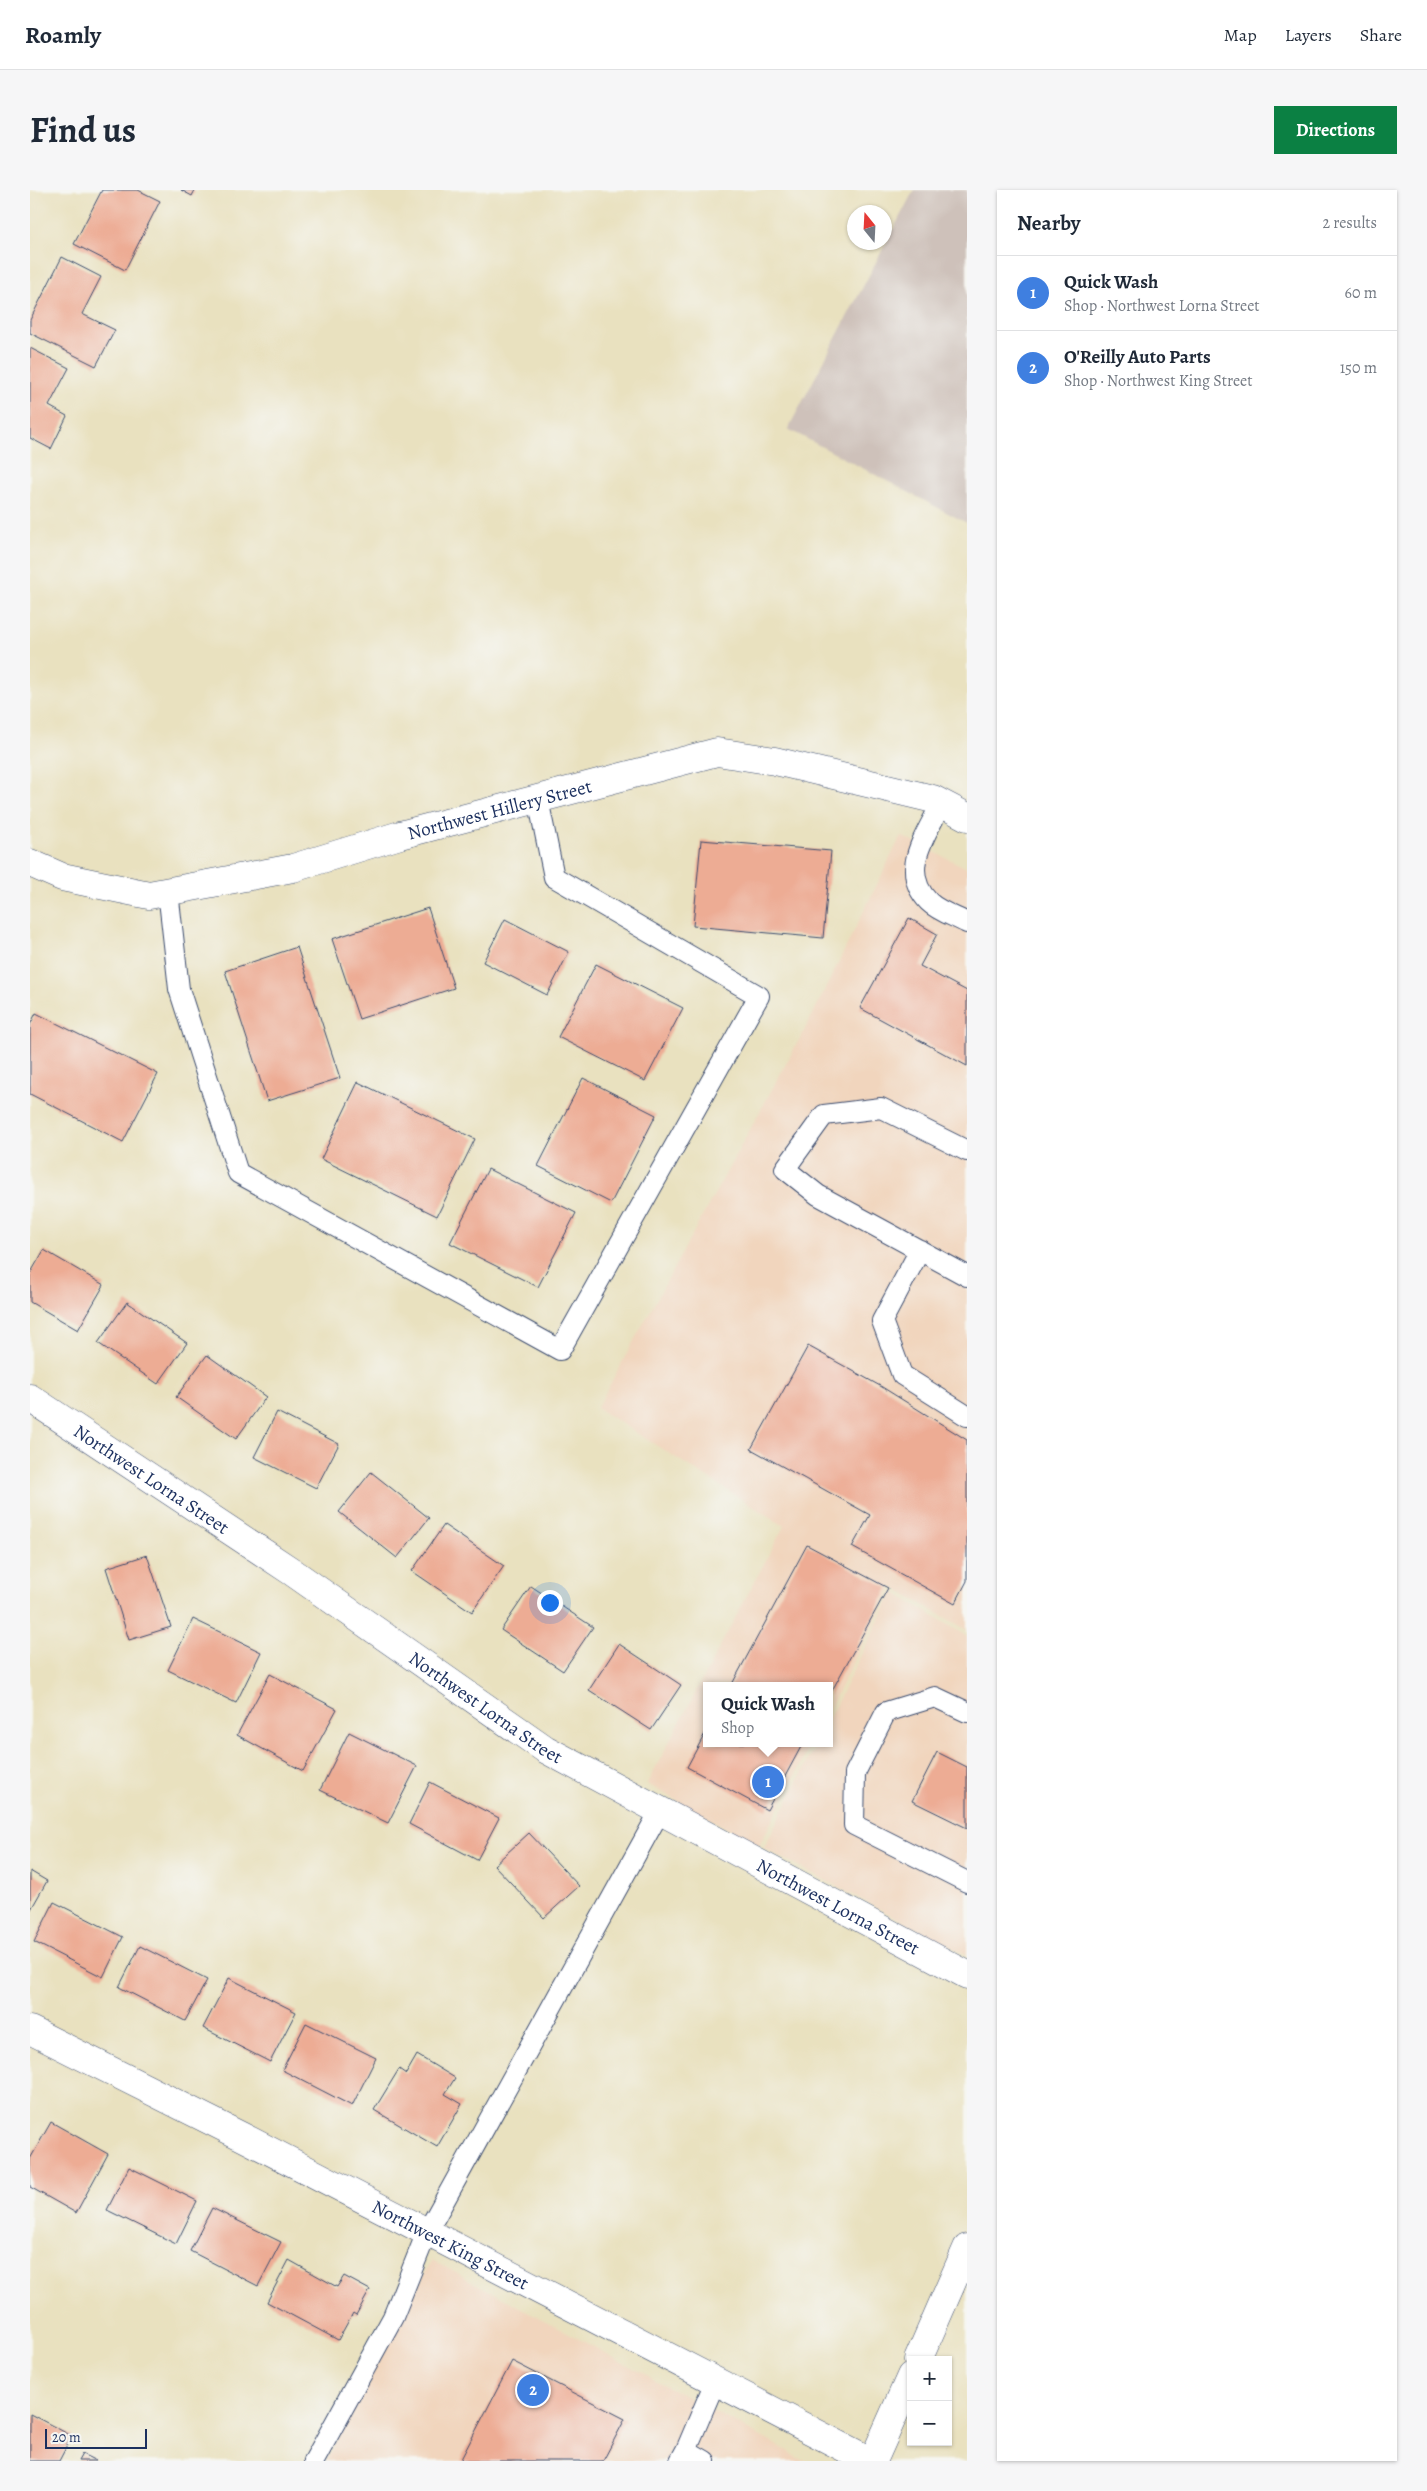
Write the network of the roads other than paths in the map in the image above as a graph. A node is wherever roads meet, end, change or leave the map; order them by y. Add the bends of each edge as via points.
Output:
1 (538, 799) junction
2 (941, 804) junction
3 (967, 818) edge
4 (30, 863) edge
5 (168, 891) junction
6 (967, 923) edge
7 (967, 1151) edge
8 (920, 1250) junction
9 (967, 1276) edge
10 (30, 1398) edge
11 (967, 1416) edge
12 (967, 1712) edge
13 (660, 1811) junction
14 (967, 1882) edge
15 (967, 1975) edge
16 (30, 2030) edge
17 (427, 2232) junction
18 (967, 2248) edge
19 (920, 2356) edge
20 (715, 2382) junction
21 (907, 2384) edge
22 (683, 2456) edge
23 (314, 2461) edge
24 (705, 2461) edge
25 (871, 2461) edge

1 - 2 street, Northwest Hillery Street via 717,752 776,761 933,799
1 - 5 street, Northwest Hillery Street via 400,835 293,868
1 - 5 lane via 554,877 759,996 560,1350 238,1173 179,989
2 - 3 street, Northwest Hillery Street
2 - 6 lane via 914,861 914,876 930,903
4 - 5 street, Northwest Hillery Street via 72,879 149,895
7 - 8 lane via 881,1108 824,1115 785,1169 818,1195
8 - 9 lane
8 - 11 lane via 882,1322 902,1375
10 - 13 street, Northwest Lorna Street via 291,1571 544,1749
12 - 14 lane via 935,1697 886,1712 855,1773 854,1825
13 - 15 street, Northwest Lorna Street
13 - 17 lane
16 - 17 street, Northwest King Street
17 - 20 street, Northwest King Street
17 - 23 lane via 393,2317
18 - 19 street
20 - 22 lane
20 - 25 street, Northwest King Street
21 - 25 street
22 - 24 lane

